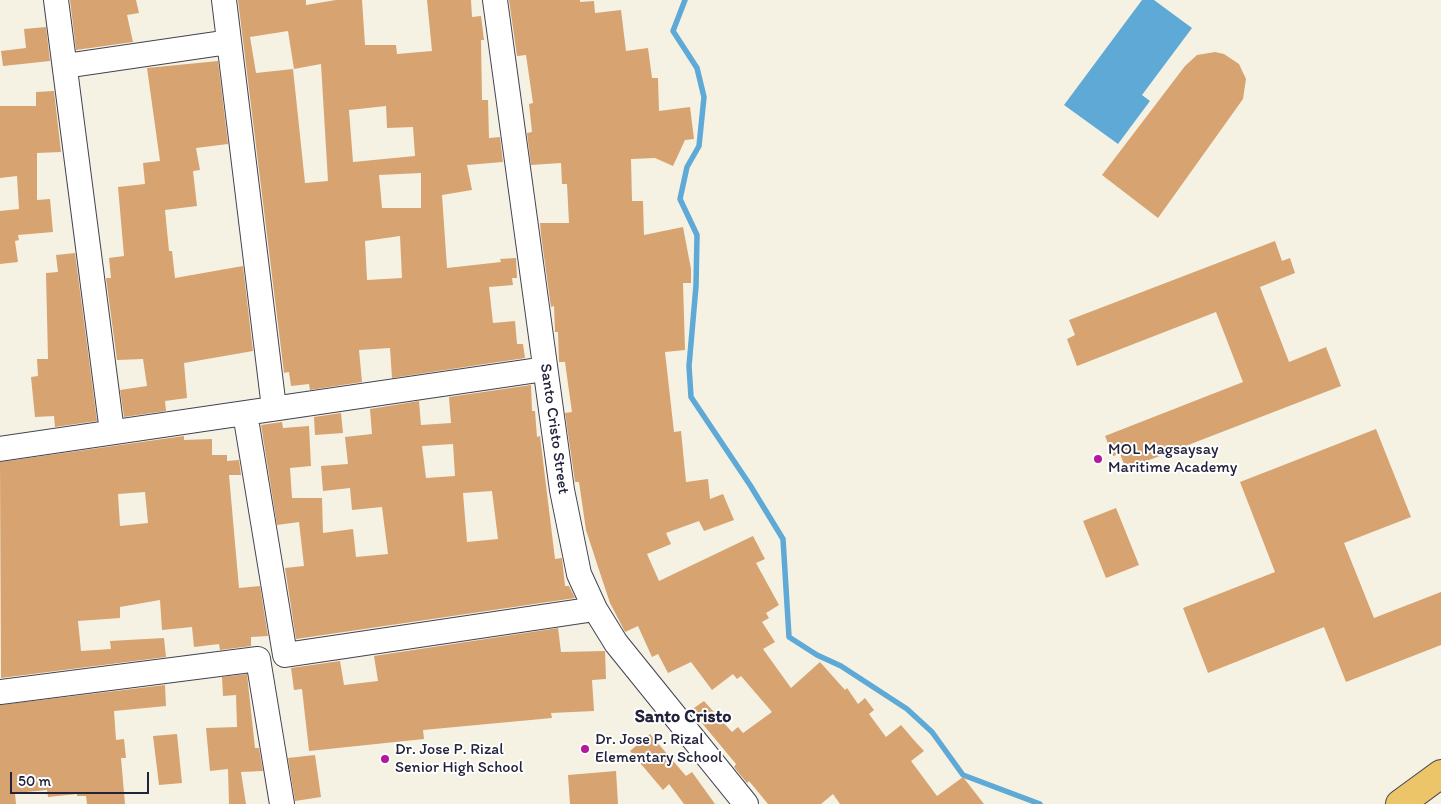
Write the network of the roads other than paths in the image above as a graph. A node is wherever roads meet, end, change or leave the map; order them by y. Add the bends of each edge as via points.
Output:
1 (56, 0) edge
2 (224, 0) edge
3 (495, 0) edge
4 (229, 42) junction
5 (66, 66) junction
6 (545, 369) junction
7 (274, 408) junction
8 (245, 412) junction
9 (112, 432) junction
10 (0, 449) edge
11 (595, 609) junction
12 (0, 692) edge
13 (1441, 774) edge
14 (282, 804) edge
15 (746, 804) edge
16 (1400, 804) edge

1 - 5 street
2 - 4 street
3 - 6 street, Santo Cristo Street
4 - 5 street
4 - 7 street
5 - 9 street
6 - 7 street
6 - 11 street, Santo Cristo Street via 562,490 579,574
7 - 8 street
8 - 9 street
8 - 11 street via 285,655
9 - 10 street
11 - 15 street, Santo Cristo Street via 616,643
12 - 14 street via 258,659
13 - 16 main road

